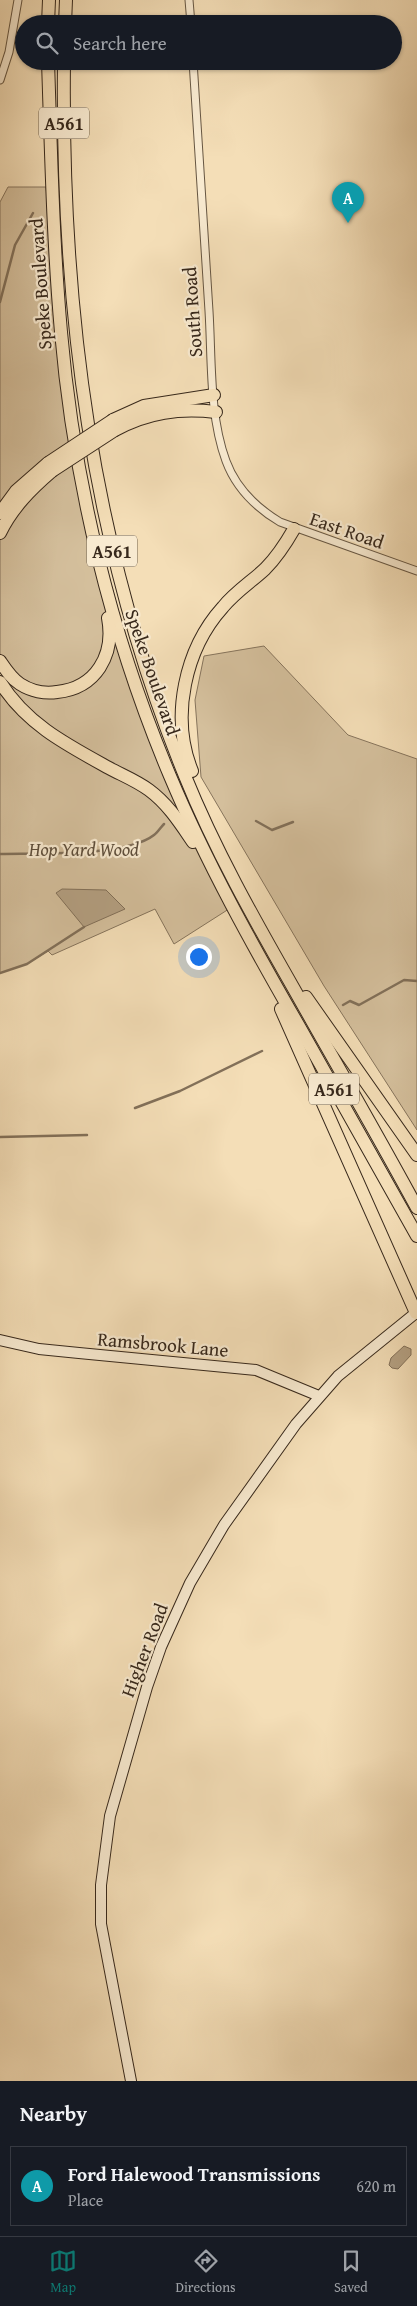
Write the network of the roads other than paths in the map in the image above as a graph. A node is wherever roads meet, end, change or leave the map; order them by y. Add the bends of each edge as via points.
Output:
1 (18, 0) edge
2 (49, 0) edge
3 (66, 0) edge
4 (189, 0) edge
5 (15, 15) edge
6 (48, 15) edge
7 (65, 15) edge
8 (190, 15) edge
9 (15, 17) edge
10 (48, 70) edge
11 (64, 70) edge
12 (194, 70) edge
13 (0, 80) edge
14 (214, 395) junction
15 (216, 412) junction
16 (114, 425) junction
17 (78, 461) junction
18 (50, 467) junction
19 (0, 513) edge
20 (294, 529) junction
21 (0, 533) edge
22 (417, 571) edge
23 (0, 661) edge
24 (0, 682) edge
25 (213, 871) junction
26 (242, 896) junction
27 (251, 941) junction
28 (270, 946) junction
29 (417, 1155) edge
30 (417, 1208) edge
31 (417, 1236) edge
32 (416, 1312) edge
33 (0, 1340) edge
34 (319, 1396) junction
35 (131, 2081) edge

1 - 5 street
2 - 6 highway
3 - 7 highway
4 - 8 street
9 - 13 street
10 - 17 highway, Speke Boulevard / A561 via 61,334
11 - 26 highway, Speke Boulevard / A561 via 66,184 75,324 87,425 100,496 132,626 159,706 185,776
12 - 14 street, South Road
14 - 15 street, South Road
14 - 16 highway via 144,406
15 - 16 highway via 160,413
15 - 20 street, South Road via 226,460 239,486 266,514
16 - 18 highway, bridge
17 - 23 highway via 109,622 105,660 91,679 78,687 50,693 21,685
17 - 25 highway, Speke Boulevard / A561 via 123,645 170,776
18 - 19 highway via 16,491
18 - 21 highway via 12,512
20 - 22 street, East Road
20 - 26 highway via 267,567 209,622 190,661 185,684 183,723 188,763
24 - 25 highway via 27,716 57,740 157,797 176,817
25 - 27 highway, Speke Boulevard / A561
26 - 28 highway, Speke Boulevard / A561
27 - 31 highway, Speke Boulevard / A561
27 - 32 highway
28 - 29 highway
28 - 30 highway, Speke Boulevard / A561
32 - 34 street, Higher Road via 338,1376
33 - 34 street, Ramsbrook Lane via 39,1349 256,1370
34 - 35 street, Higher Road via 230,1517 190,1583 152,1671 114,1802 101,1885 101,1924

